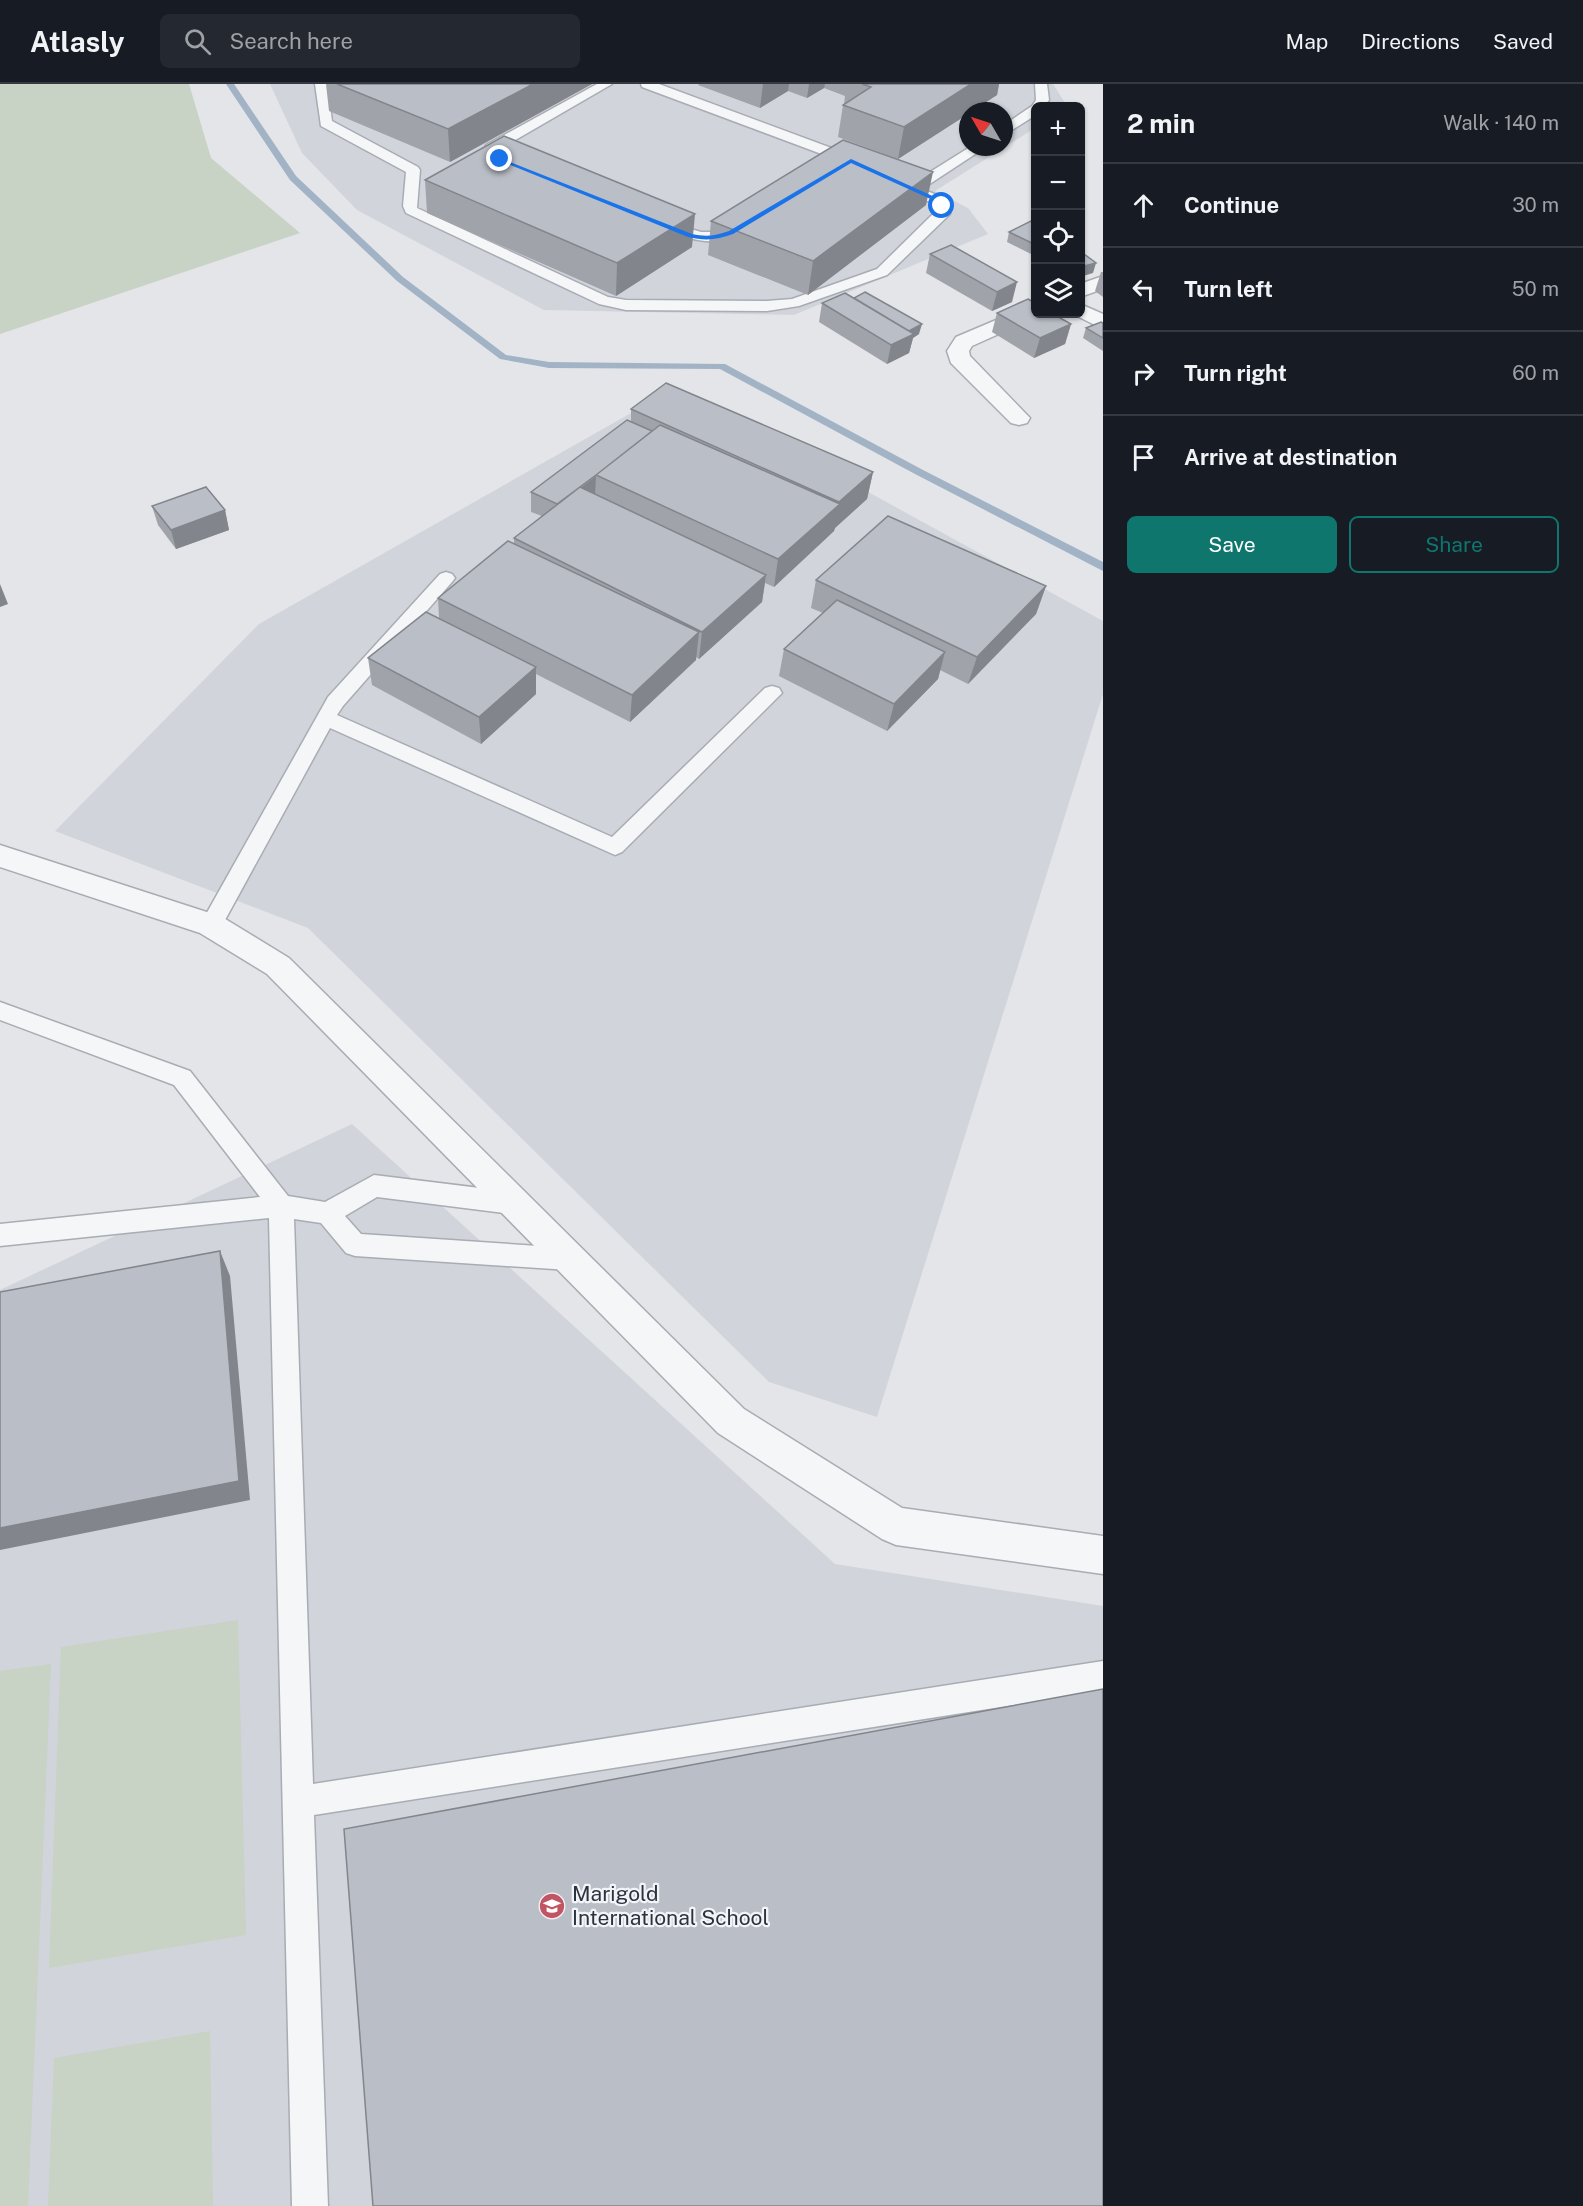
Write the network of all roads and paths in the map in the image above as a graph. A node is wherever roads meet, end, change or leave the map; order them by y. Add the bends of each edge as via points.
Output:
1 (321, 84) edge
2 (606, 84) edge
3 (648, 84) edge
4 (1041, 84) edge
5 (1041, 102) edge
6 (1031, 112) edge
7 (1013, 125) edge
8 (965, 156) edge
9 (851, 160) junction
10 (510, 164) edge
11 (831, 172) edge
12 (912, 189) junction
13 (648, 219) edge
14 (751, 220) edge
15 (1103, 282) edge
16 (1085, 289) edge
17 (1031, 311) edge
18 (1085, 313) edge
19 (1103, 323) edge
20 (1019, 418) dead end
21 (446, 578) dead end
22 (772, 693) dead end
23 (328, 719) junction
24 (0, 856) edge
25 (211, 925) junction
26 (0, 1011) edge
27 (513, 1203) junction
28 (281, 1206) junction
29 (328, 1213) junction
30 (0, 1235) edge
31 (569, 1259) junction
32 (1103, 1555) edge
33 (1103, 1676) edge
34 (298, 1802) junction
35 (310, 2206) edge

1 - 12 lane via 326,123 413,170 411,210 614,304 794,303 882,272 945,210 937,200
2 - 10 lane via 491,148 491,154
3 - 9 lane
4 - 5 lane
6 - 7 lane
8 - 12 lane
9 - 11 lane
9 - 12 lane
13 - 14 lane via 704,238 724,235
15 - 16 street
17 - 20 street via 964,342 958,351 959,358
18 - 19 street
21 - 23 lane via 335,702
22 - 23 lane via 615,848
23 - 25 lane
24 - 25 street
25 - 27 street via 278,966
26 - 28 lane via 182,1078
27 - 29 lane via 374,1186
27 - 31 street
28 - 29 lane
28 - 30 lane
28 - 34 lane
29 - 31 lane via 355,1245
31 - 32 street via 731,1421 896,1526
33 - 34 lane
34 - 35 lane

